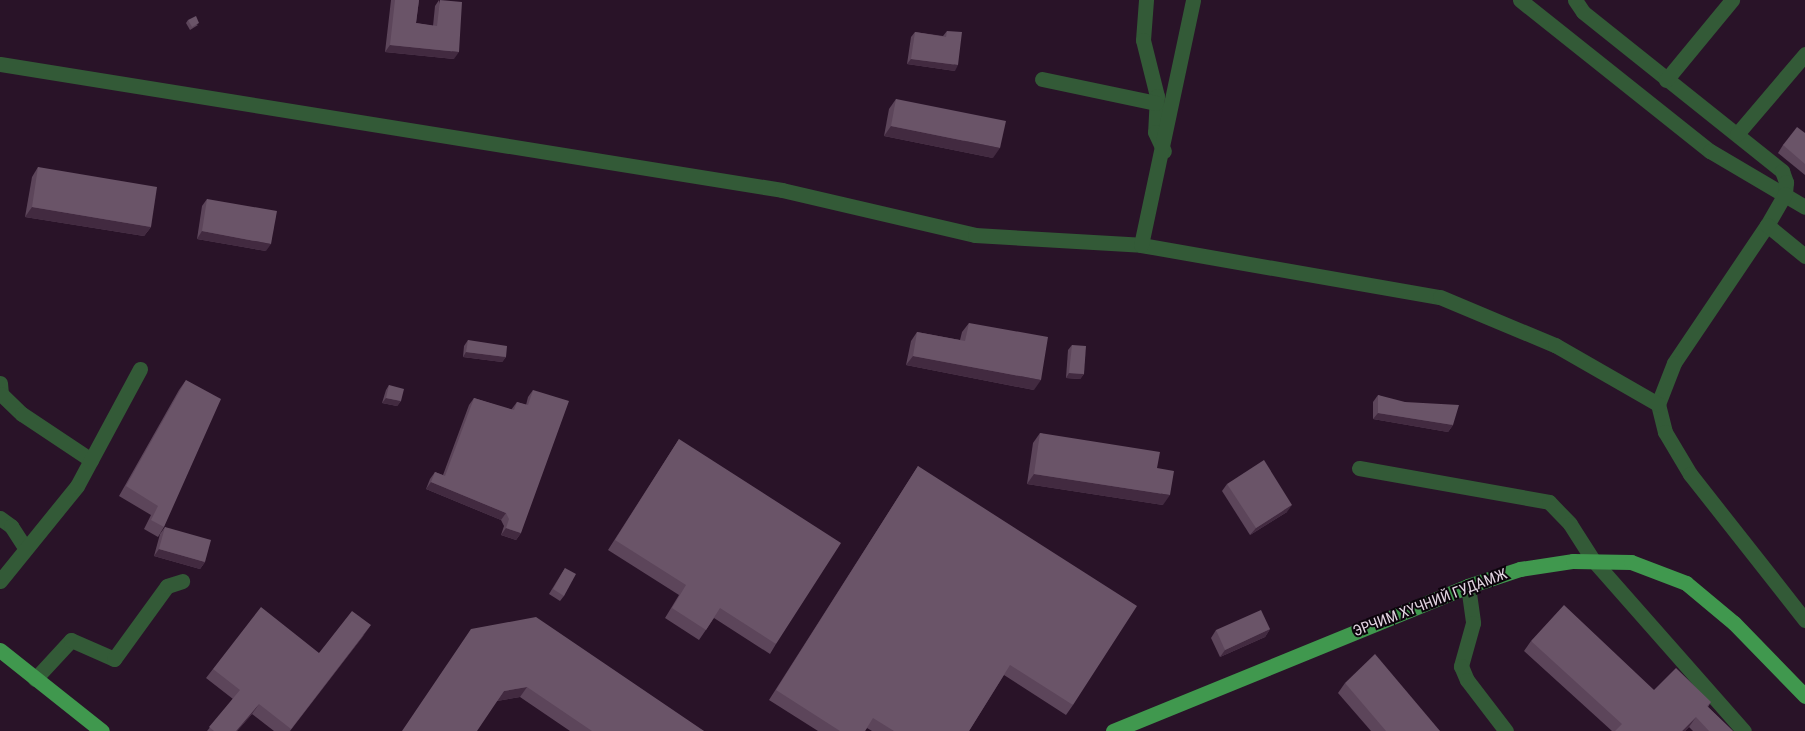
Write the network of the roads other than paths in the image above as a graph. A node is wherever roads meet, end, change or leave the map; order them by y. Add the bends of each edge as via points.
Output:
1 (1146, 0) edge
2 (1193, 0) edge
3 (1520, 0) edge
4 (1575, 0) edge
5 (1732, 0) edge
6 (1805, 54) edge
7 (0, 64) edge
8 (1042, 79) dead end
9 (1666, 80) junction
10 (1156, 103) junction
11 (1737, 134) junction
12 (1164, 151) junction
13 (1785, 194) junction
14 (1805, 207) edge
15 (1767, 225) junction
16 (1141, 245) junction
17 (1805, 256) edge
18 (140, 369) dead end
19 (0, 383) edge
20 (1658, 404) junction
21 (91, 460) junction
22 (1359, 468) dead end
23 (0, 518) edge
24 (26, 548) junction
25 (1593, 560) junction
26 (0, 581) edge
27 (182, 581) dead end
28 (1468, 586) junction
29 (1805, 620) edge
30 (0, 650) edge
31 (35, 679) junction
32 (1805, 696) edge
33 (102, 731) edge
34 (1113, 731) edge
35 (1506, 731) edge
36 (1744, 731) edge

1 - 10 street via 1143,40
2 - 12 street
3 - 13 street via 1710,152
4 - 9 street via 1583,12
5 - 9 street
6 - 11 street
7 - 16 street via 782,190 975,235
8 - 10 street
9 - 11 street
10 - 12 street via 1155,132
11 - 13 street via 1782,172
12 - 16 street
13 - 14 street
13 - 15 street
15 - 17 street
15 - 20 street via 1674,363
16 - 20 street via 1440,297 1555,345
18 - 21 street
19 - 21 street via 1,394 22,414
20 - 29 street via 1665,432 1690,474
21 - 24 street via 76,486
22 - 25 street via 1549,502 1570,524
23 - 24 street via 12,526
24 - 26 street
25 - 28 main road, ЭРЧИМ ХҮЧНИЙ ГУДАМЖ via 1536,565
25 - 32 main road, ЭРЧИМ ХҮЧНИЙ ГУДАМЖ via 1638,564 1686,583 1734,623
25 - 36 street
27 - 31 street via 166,586 114,659 71,640
28 - 34 main road, ЭРЧИМ ХҮЧНИЙ ГУДАМЖ
28 - 35 street via 1473,623 1461,666 1467,680
30 - 31 main road
31 - 33 main road

